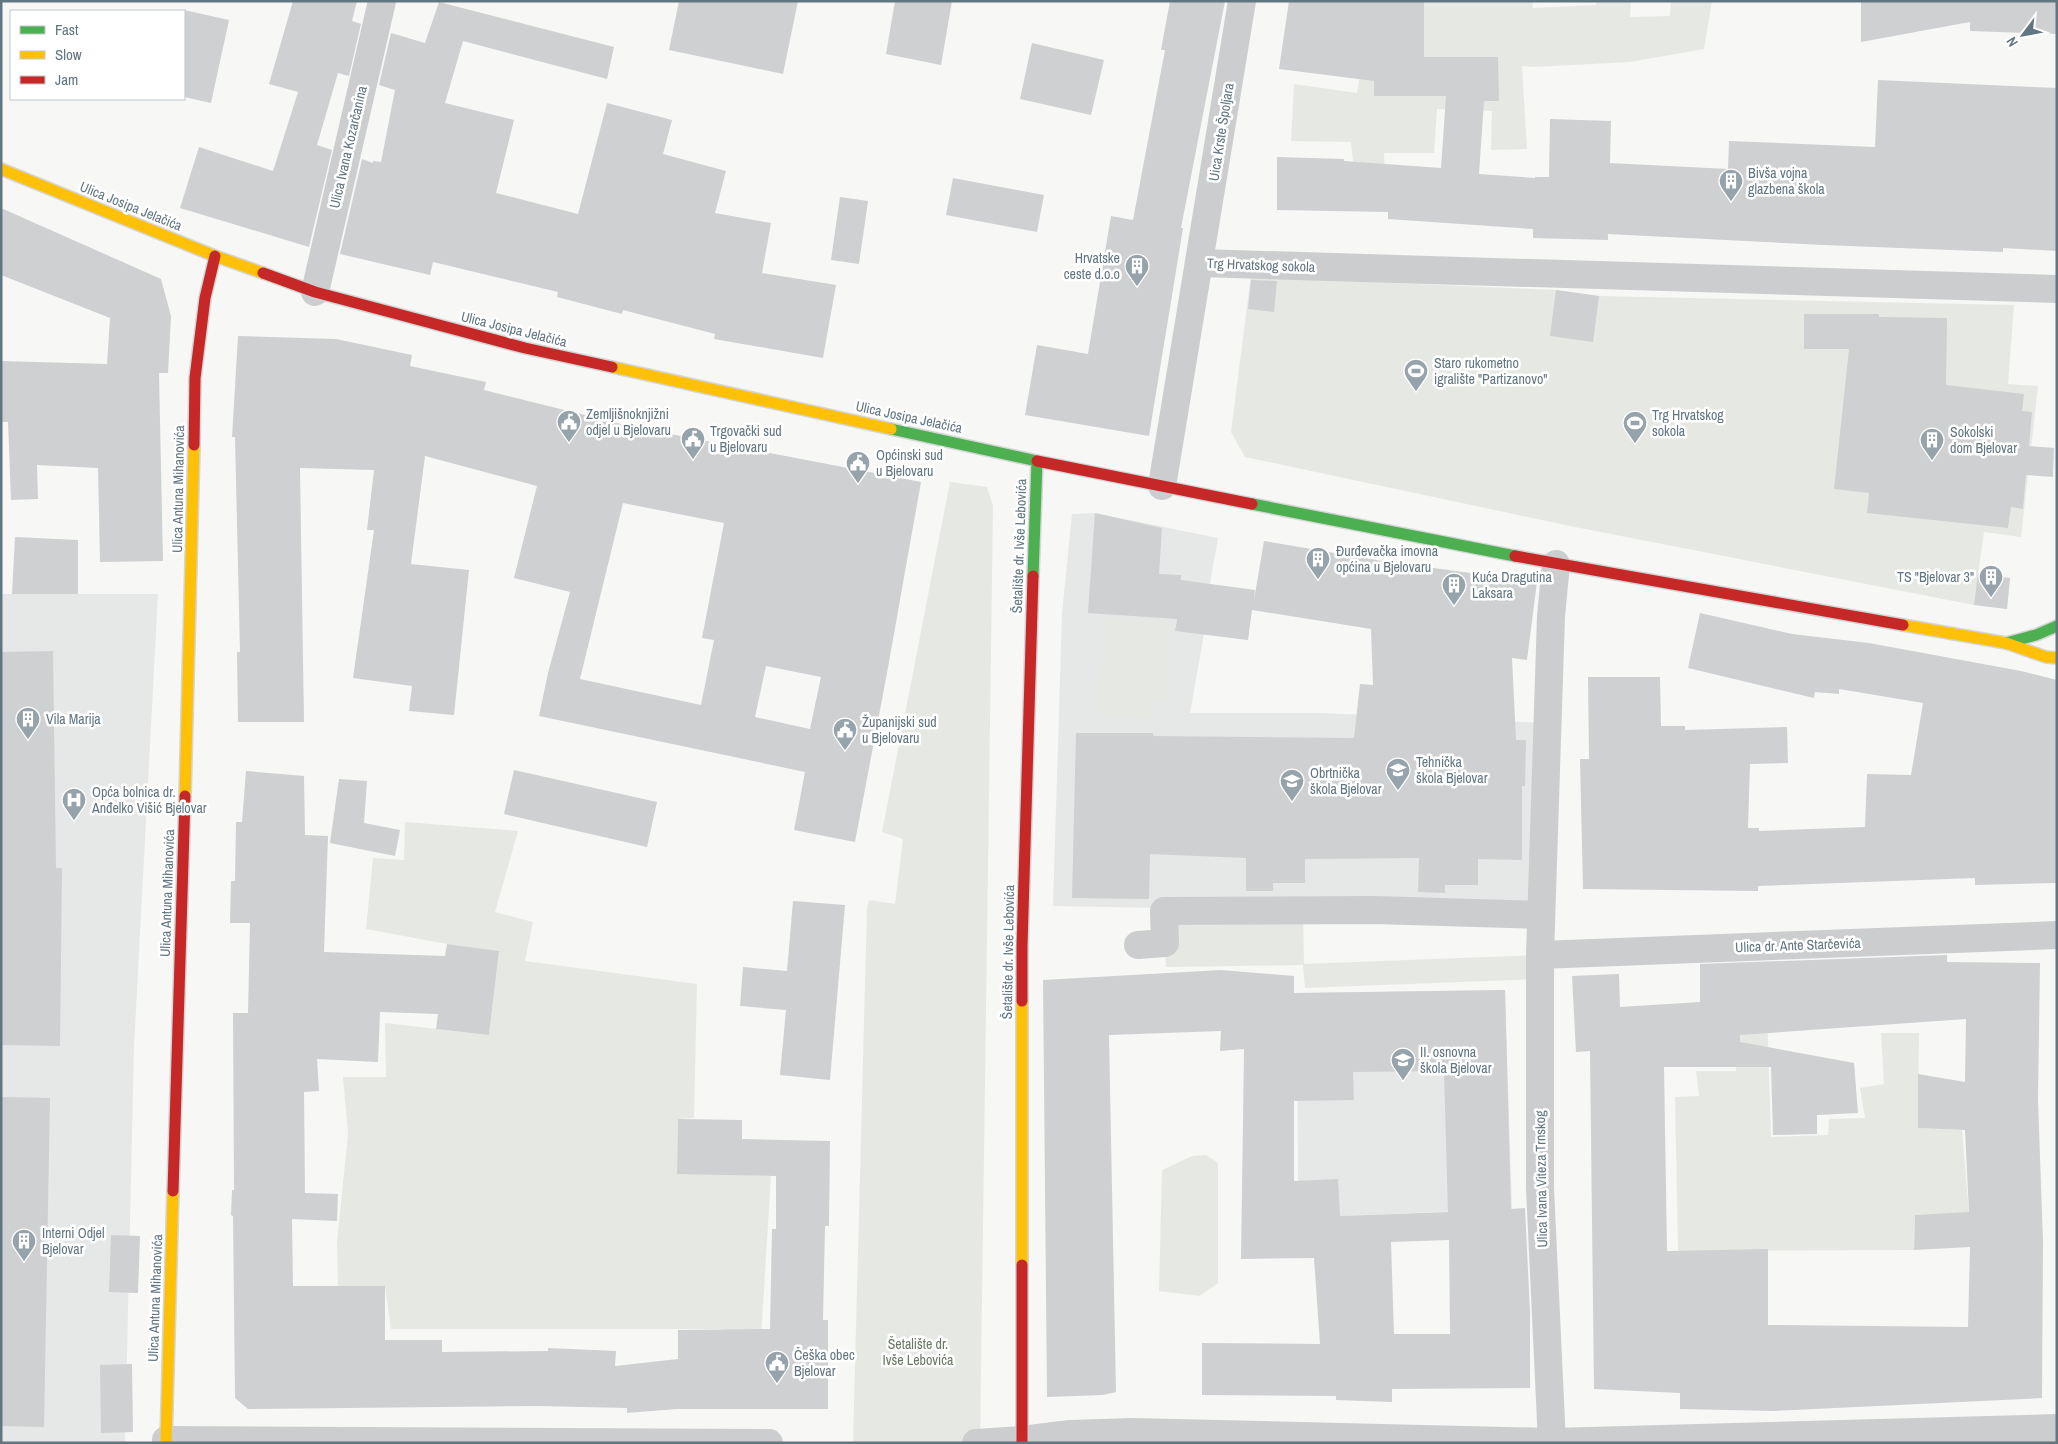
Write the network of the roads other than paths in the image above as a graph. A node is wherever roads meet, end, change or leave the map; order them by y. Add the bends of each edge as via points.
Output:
1 (382, 1) edge
2 (1242, 1) edge
3 (1, 169) edge
4 (215, 256) junction
5 (1200, 263) junction
6 (2057, 289) edge
7 (315, 292) junction
8 (1037, 461) junction
9 (1162, 486) junction
10 (1556, 564) junction
11 (2057, 626) edge
12 (2006, 643) junction
13 (2057, 658) edge
14 (2057, 935) edge
15 (1540, 936) junction
16 (1138, 945) dead end
17 (2057, 1428) edge
18 (166, 1442) edge
19 (1022, 1442) edge
20 (1552, 1442) edge
21 (769, 1443) edge
22 (976, 1443) edge

1 - 7 street, Ulica Ivana Kozarčanina
2 - 5 street, Uica Krste Špoljara
3 - 4 main road, Ulica Josipa Jelačića
4 - 7 main road, Ulica Josipa Jelačića
4 - 18 main road, Ulica Antuna Mihanovića via 205,298 195,378
5 - 6 street, Trg Hrvatskog sokola
5 - 9 street, Trg Hrvatskog sokola
7 - 8 main road, Ulica Josipa Jelačića via 525,348
8 - 9 main road
8 - 19 main road, Šetalište dr. Ivše Lebovića via 1023,906
9 - 10 main road
10 - 12 main road
10 - 15 street, Ulica Ivana Viteza Trnskog via 1551,616
11 - 12 main road
12 - 13 main road
14 - 15 street, Ulica dr. Ante Starčevića
15 - 16 street, Ulica dr. Ante Starčevića via 1374,910 1164,911 1165,943
15 - 20 street, Ulica Ivana Viteza Trnskog via 1540,1188
17 - 20 street
18 - 21 street
19 - 20 street via 1070,1434 1132,1432
19 - 22 street

